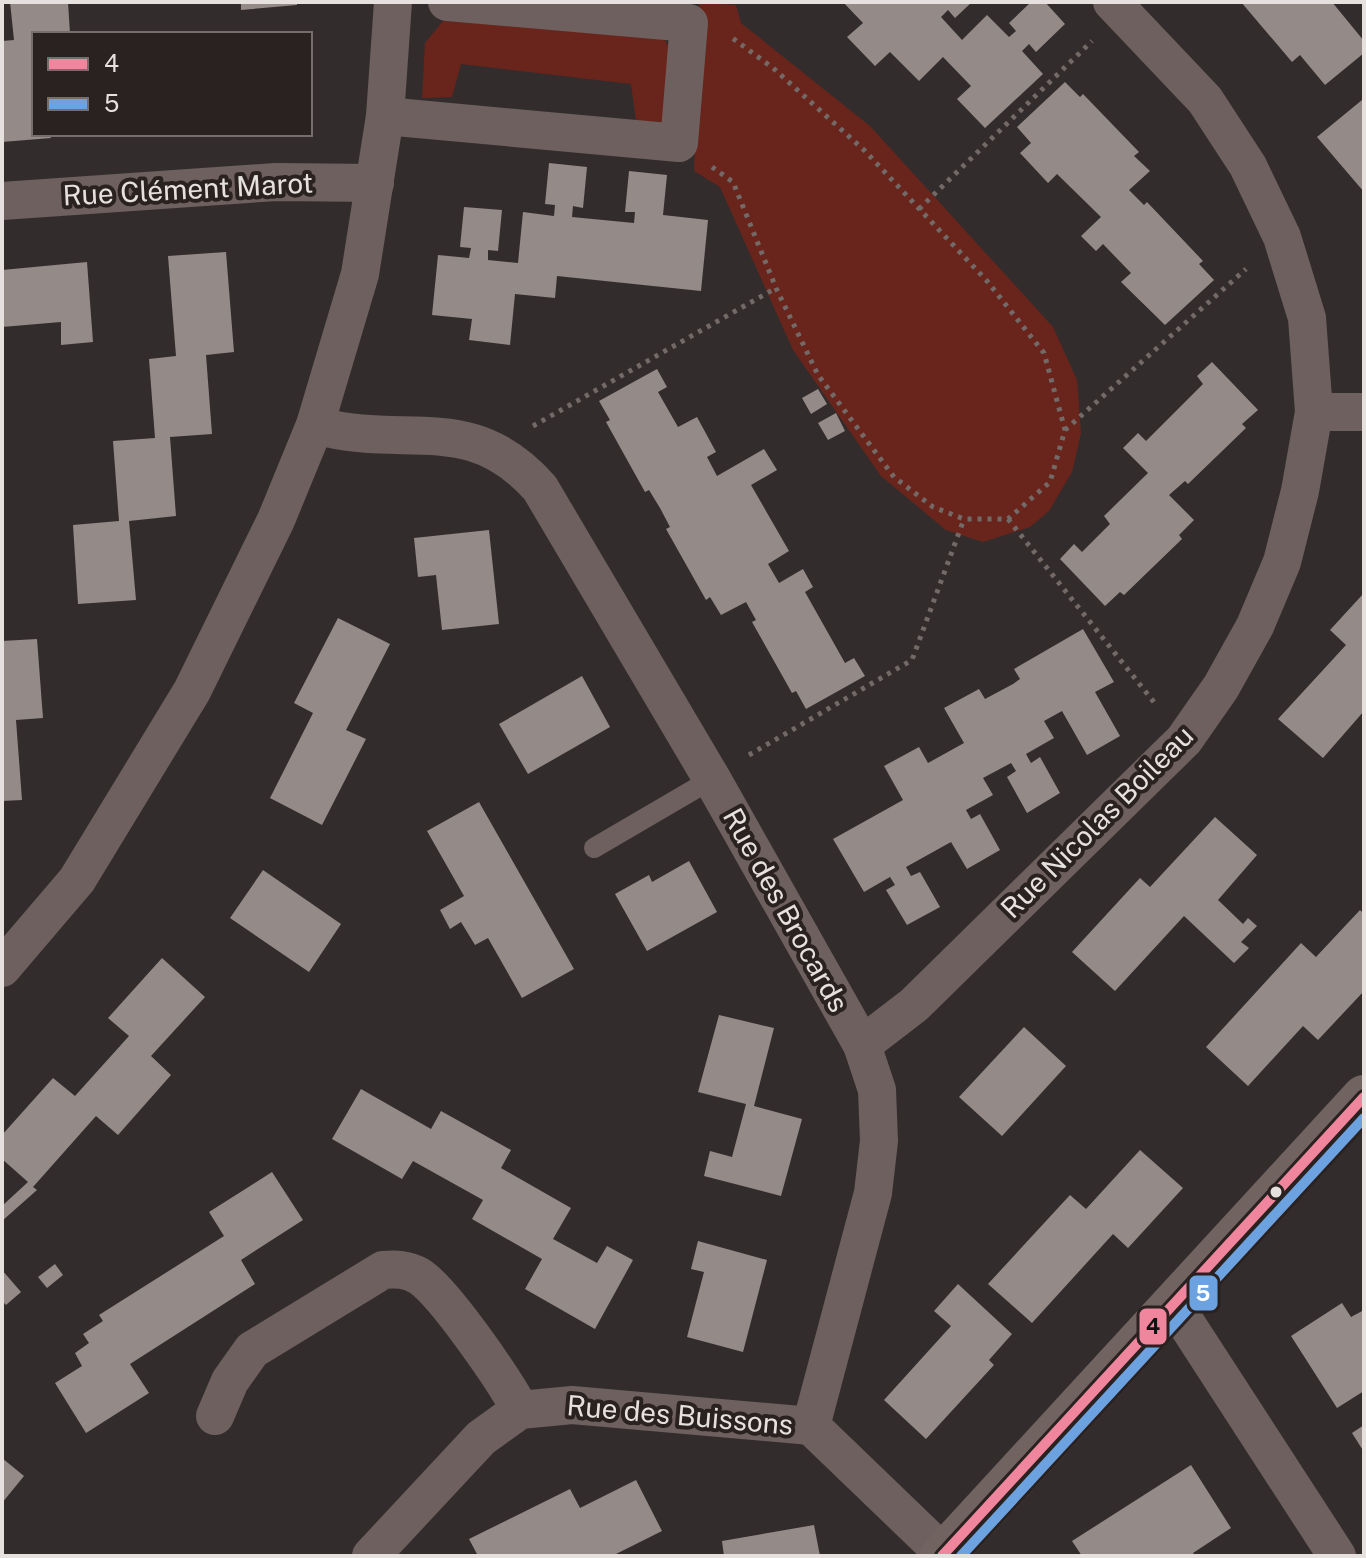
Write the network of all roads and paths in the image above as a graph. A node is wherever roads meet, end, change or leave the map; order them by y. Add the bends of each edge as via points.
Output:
1 (393, 2) edge
2 (447, 2) edge
3 (1117, 7) edge
4 (689, 23) junction
5 (385, 116) junction
6 (679, 143) junction
7 (375, 183) junction
8 (2, 201) edge
9 (919, 209) junction
10 (1282, 237) junction
11 (776, 288) junction
12 (1314, 412) junction
13 (1364, 412) edge
14 (315, 425) junction
15 (1065, 430) junction
16 (499, 451) junction
17 (964, 519) junction
18 (1008, 519) junction
19 (1184, 740) junction
20 (712, 779) junction
21 (594, 848) dead end
22 (2, 968) edge
23 (862, 1045) junction
24 (1364, 1097) edge
25 (1175, 1306) junction
26 (520, 1410) junction
27 (215, 1416) dead end
28 (811, 1426) junction
29 (943, 1555) edge
30 (371, 1556) edge
31 (1337, 1556) edge

1 - 5 street
2 - 4 street
3 - 9 path
3 - 10 street, Rue Nicolas Boileau via 1205,100 1248,166
4 - 6 street
4 - 9 path via 733,37 773,68 864,150
5 - 6 street
5 - 7 street
6 - 11 path via 733,182
7 - 8 street, Rue Clément Marot via 276,182
7 - 14 street via 360,274
9 - 15 path via 987,281 1044,353
10 - 12 street, Rue Nicolas Boileau via 1307,318
10 - 15 path
11 - 16 path via 524,431
11 - 17 path via 818,375 894,477 933,507
12 - 13 street
12 - 19 street, Rue Nicolas Boileau via 1282,562 1255,626
14 - 16 street, Rue des Brocards via 344,434 465,438
14 - 22 street via 276,520 192,691 77,880
15 - 18 path via 1050,482
16 - 20 street, Rue des Brocards via 540,488
17 - 18 path
17 - 20 path via 912,660
18 - 19 path
19 - 23 street, Rue Nicolas Boileau via 914,1005
20 - 21 lane
20 - 23 street, Rue des Brocards
23 - 28 street, Rue des Brocards via 877,1090 873,1193
24 - 25 street
25 - 29 street
25 - 31 street
26 - 27 street via 430,1285 400,1269 383,1270 252,1350 230,1381
26 - 28 street, Rue des Buissons via 572,1405
26 - 30 street via 481,1438
28 - 29 street

